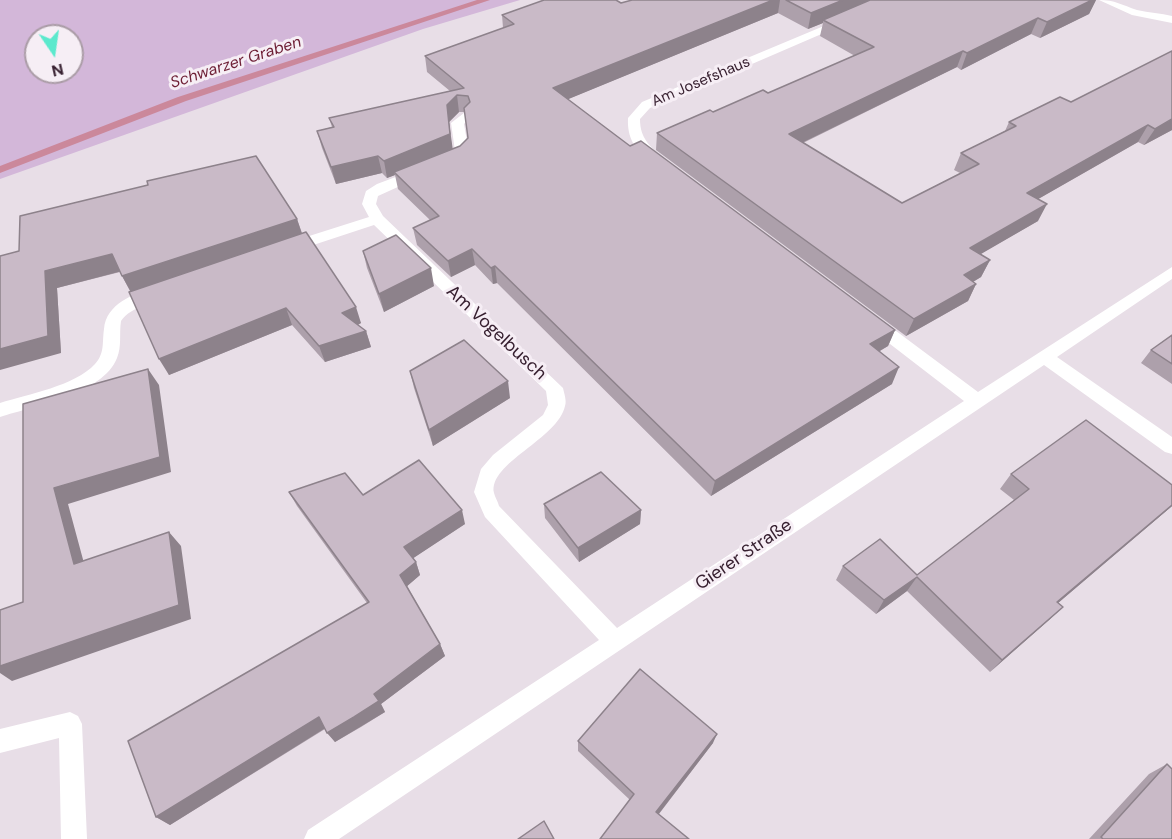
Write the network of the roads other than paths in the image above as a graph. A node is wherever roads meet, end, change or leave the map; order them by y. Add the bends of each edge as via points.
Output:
1 (1104, 0) edge
2 (853, 16) edge
3 (1172, 20) edge
4 (464, 117) edge
5 (667, 167) edge
6 (377, 219) junction
7 (267, 256) edge
8 (1172, 272) edge
9 (168, 289) edge
10 (865, 316) edge
11 (1044, 356) junction
12 (977, 400) junction
13 (0, 410) edge
14 (1172, 447) edge
15 (615, 641) junction
16 (0, 741) edge
17 (74, 839) edge
18 (317, 839) edge

1 - 3 street via 1136,13
2 - 5 street, Am Josefshaus via 646,105 634,118 637,142
4 - 6 street via 457,124 462,153 376,190 368,199
6 - 7 street
6 - 15 street, Am Vogelbusch via 557,393 558,408 550,419 488,475 484,500
8 - 11 street, Gierer Straße
9 - 13 street via 132,302 116,314 111,324 111,355 94,375
10 - 12 street
11 - 12 street, Gierer Straße
11 - 14 street
12 - 15 street, Gierer Straße
15 - 18 street, Gierer Straße
16 - 17 street via 70,724

